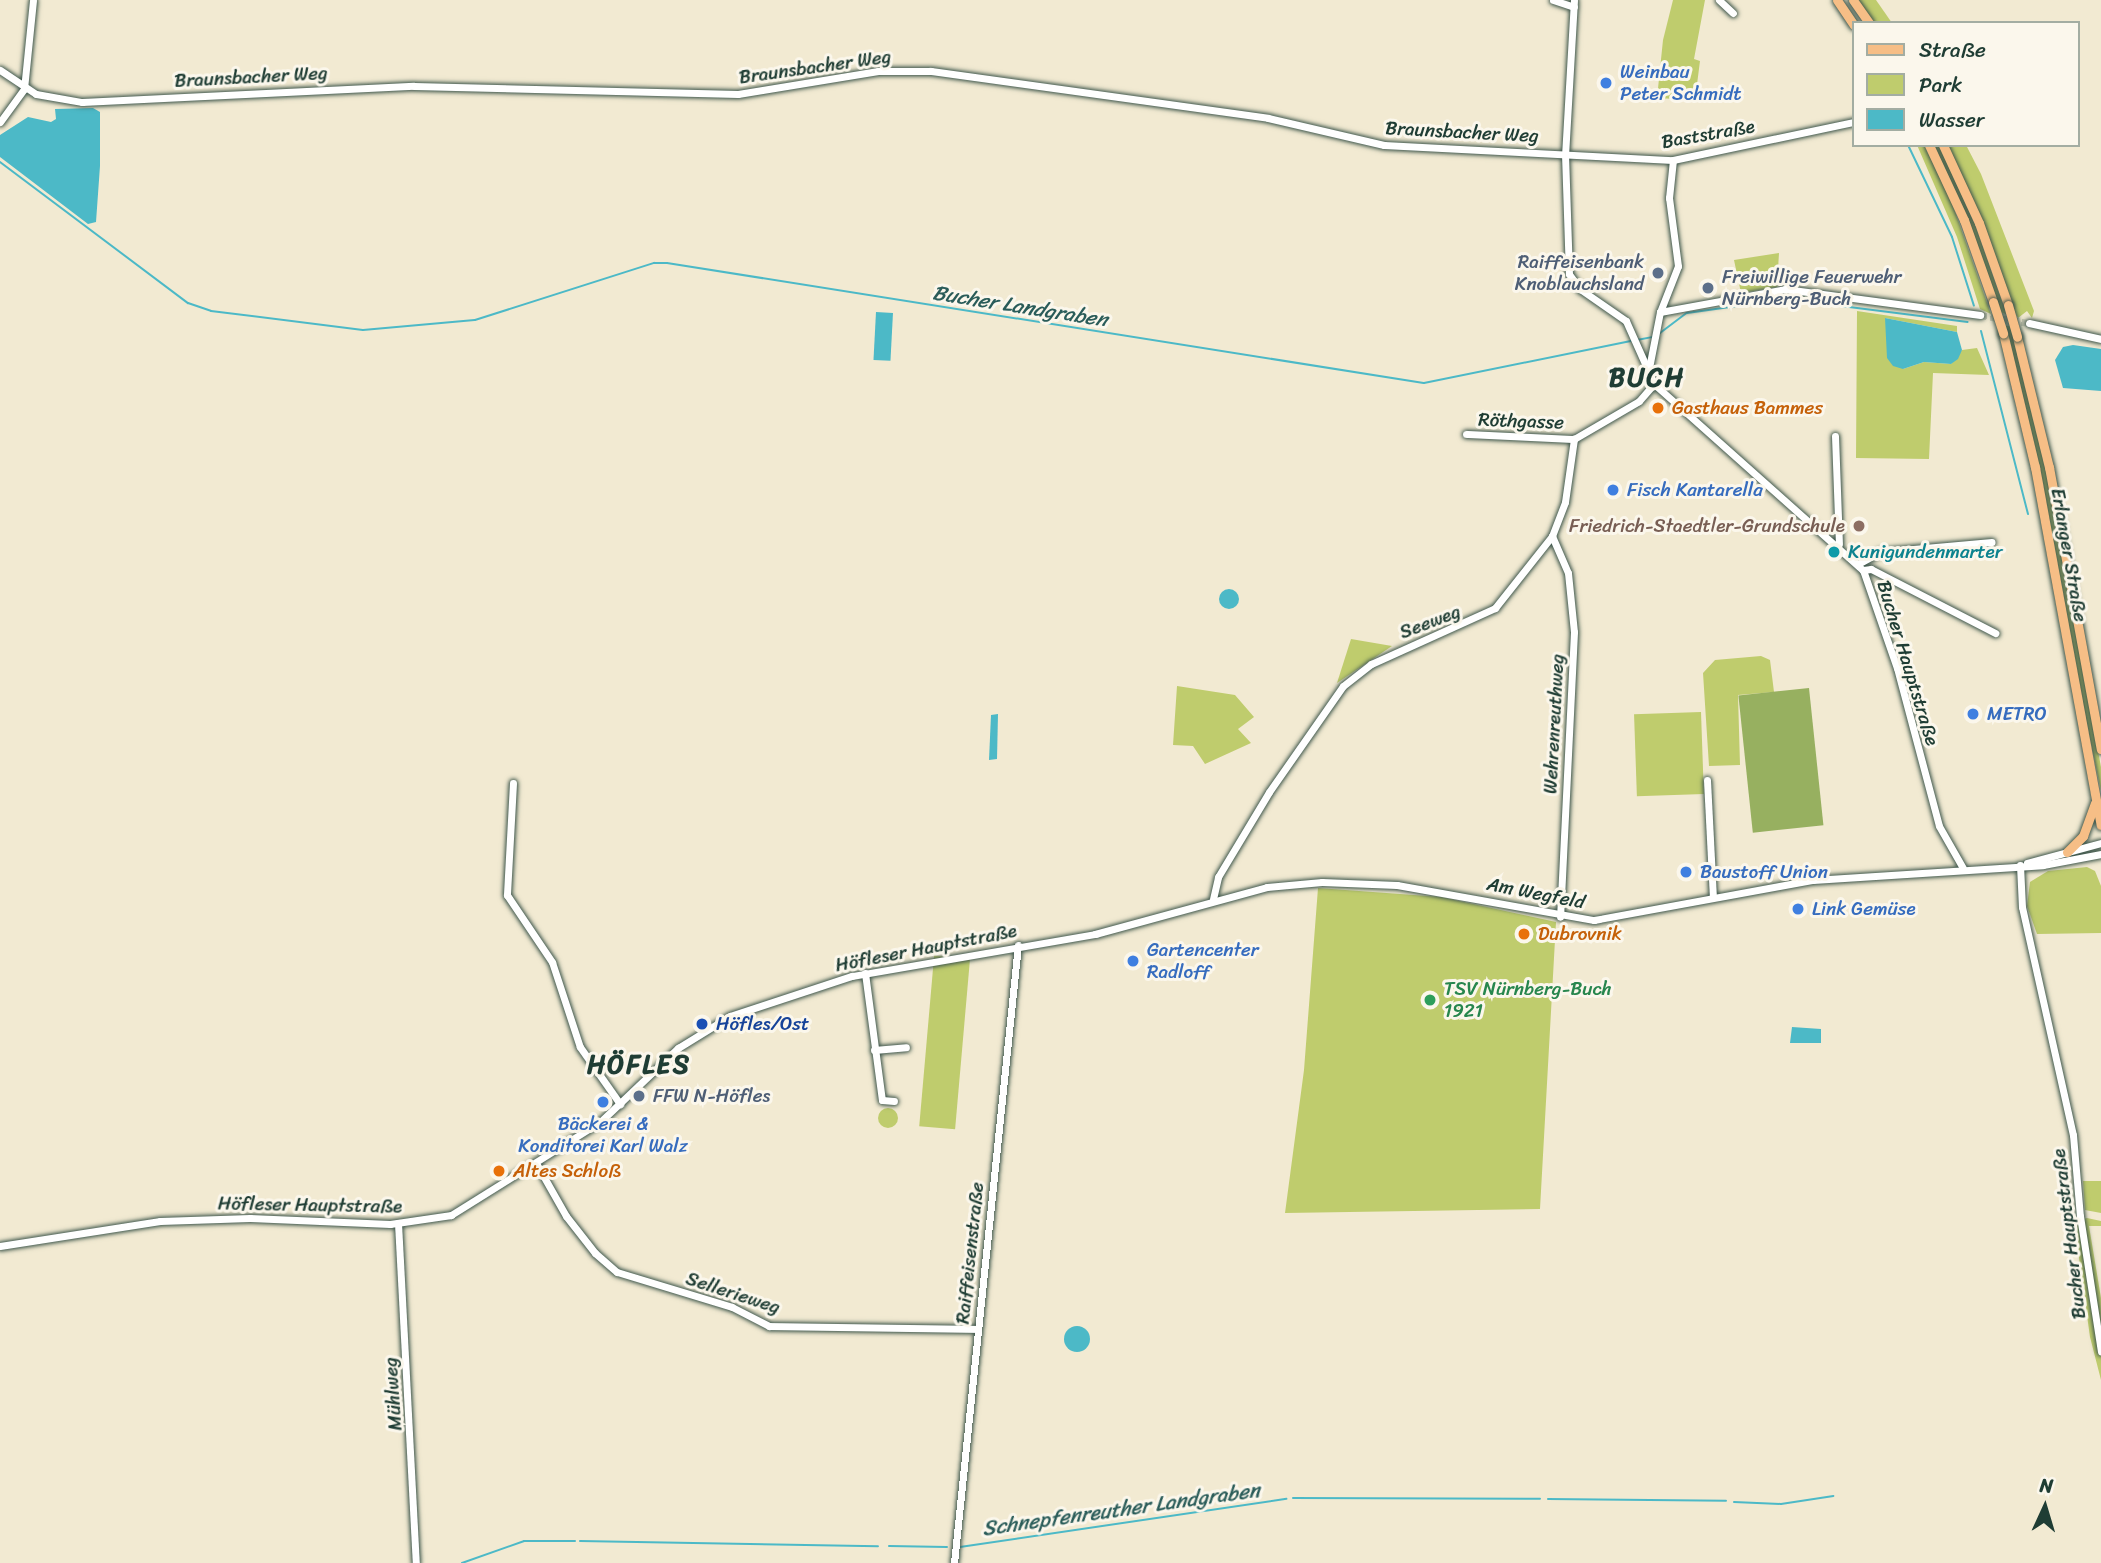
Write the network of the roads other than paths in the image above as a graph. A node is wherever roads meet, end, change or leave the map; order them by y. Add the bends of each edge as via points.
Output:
1 (33, 0) edge
2 (1553, 0) edge
3 (1719, 0) edge
4 (1837, 0) edge
5 (1853, 0) edge
6 (1574, 3) edge
7 (1733, 13) dead end
8 (1867, 21) edge
9 (1853, 24) edge
10 (0, 70) edge
11 (24, 89) junction
12 (0, 122) edge
13 (1853, 122) edge
14 (1930, 147) edge
15 (1944, 147) edge
16 (1565, 154) junction
17 (1673, 160) junction
18 (1660, 312) junction
19 (1980, 315) tunnel mouth
20 (2029, 323) tunnel mouth
21 (2101, 339) edge
22 (1648, 373) junction
23 (1654, 384) junction
24 (1466, 434) dead end
25 (1835, 436) dead end
26 (1574, 439) junction
27 (1552, 536) junction
28 (1992, 542) dead end
29 (1839, 544) junction
30 (1861, 567) junction
31 (1995, 633) dead end
32 (2101, 750) edge
33 (1707, 780) dead end
34 (513, 783) dead end
35 (2096, 801) junction
36 (2101, 825) edge
37 (2101, 843) edge
38 (2067, 852) junction
39 (2101, 854) edge
40 (2020, 865) junction
41 (1963, 868) junction
42 (1713, 897) junction
43 (1213, 899) junction
44 (1560, 917) junction
45 (1018, 945) junction
46 (865, 973) junction
47 (906, 1047) dead end
48 (874, 1050) junction
49 (894, 1101) dead end
50 (620, 1104) junction
51 (536, 1163) junction
52 (398, 1223) junction
53 (0, 1246) edge
54 (978, 1329) junction
55 (2101, 1351) edge
56 (416, 1563) edge
57 (954, 1563) edge

1 - 11 street
2 - 6 street
3 - 7 street
4 - 9 main road
5 - 8 main road
6 - 16 street, Bucher Hauptstraße
10 - 11 street
11 - 12 street
11 - 16 street, Braunsbacher Weg via 48,99 82,102 414,86 728,94 864,72 922,71 1268,118 1384,145
13 - 17 street, Baststraße
14 - 35 main road, Erlanger Straße, bridge via 1967,228 2003,333 2035,467
15 - 32 main road, Erlanger Straße, bridge via 1976,215 2017,337 2049,467
16 - 17 street, Baststraße
16 - 22 street, Bucher Hauptstraße via 1569,274 1580,289 1619,313
17 - 18 street via 1669,198 1678,266
18 - 19 street via 1786,289
18 - 22 street
20 - 21 street
22 - 23 street, Bucher Hauptstraße
23 - 26 street via 1639,401
23 - 29 street, Bucher Hauptstraße
24 - 26 street, Röthgasse
25 - 29 street
26 - 27 street, Seeweg via 1565,502
27 - 43 street, Seeweg via 1495,608 1371,664 1343,686 1269,792 1218,877
27 - 44 street, Wehrenreuthweg via 1568,573 1574,632
28 - 30 street via 1880,552
29 - 30 street, Bucher Hauptstraße
30 - 31 street
30 - 41 street, Bucher Hauptstraße via 1897,668 1939,826
33 - 42 street
34 - 50 street via 507,895 552,962 580,1047
35 - 36 main road, Erlanger Straße
35 - 38 main road via 2083,836
37 - 38 street, Am Wegfeld
38 - 40 street, Am Wegfeld
39 - 40 street, Am Wegfeld
40 - 41 street, Am Wegfeld
40 - 55 street, Bucher Hauptstraße via 2022,907 2073,1135
41 - 42 street, Am Wegfeld via 1828,878
42 - 44 street, Am Wegfeld via 1603,919
43 - 44 street, Am Wegfeld via 1288,884 1355,882 1454,893
43 - 45 street, Höfleser Hauptstraße via 1101,932
45 - 46 street, Höfleser Hauptstraße
45 - 54 street, Raiffeisenstraße
46 - 48 street
46 - 50 street, Höfleser Hauptstraße via 718,1022 666,1057
47 - 48 street
48 - 49 street via 882,1100
50 - 51 street, Höfleser Hauptstraße
51 - 52 street, Höfleser Hauptstraße via 457,1213
51 - 54 street, Sellerieweg via 566,1216 617,1272 732,1307 769,1326
52 - 53 street, Höfleser Hauptstraße via 174,1220 108,1226
52 - 56 street, Mühlweg
54 - 57 street, Raiffeisenstraße

